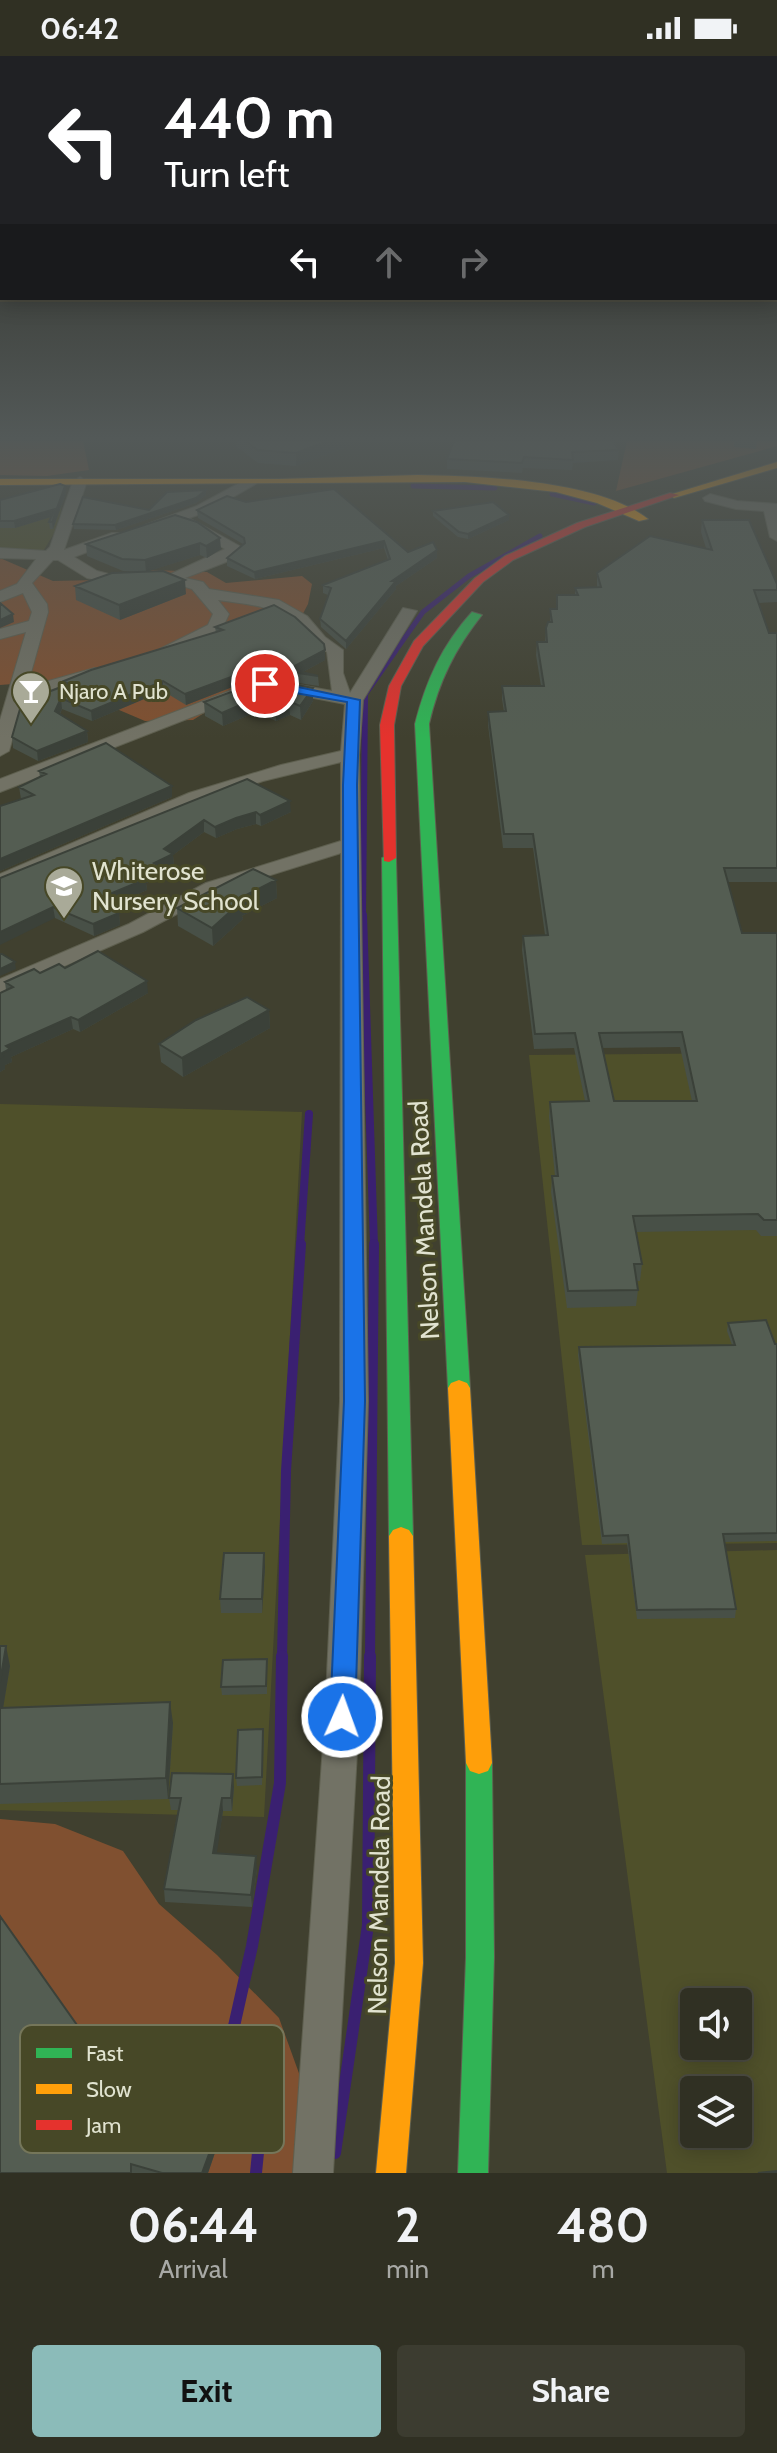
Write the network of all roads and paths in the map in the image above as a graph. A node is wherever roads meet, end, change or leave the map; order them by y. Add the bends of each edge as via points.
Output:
1 (62, 540) edge
2 (104, 540) edge
3 (222, 540) edge
4 (555, 540) edge
5 (587, 540) edge
6 (0, 553) edge
7 (54, 557) junction
8 (536, 566) dead end
9 (155, 581) junction
10 (8, 592) edge
11 (201, 593) junction
12 (489, 602) dead end
13 (409, 611) dead end
14 (35, 624) junction
15 (0, 634) edge
16 (154, 654) edge
17 (113, 667) edge
18 (21, 676) junction
19 (0, 678) edge
20 (17, 695) junction
21 (348, 698) junction
22 (0, 751) edge
23 (350, 755) junction
24 (0, 786) edge
25 (350, 844) junction
26 (0, 881) edge
27 (0, 987) edge
28 (313, 2173) edge
29 (391, 2173) edge
30 (473, 2173) edge

1 - 7 street
2 - 7 street
3 - 9 street via 235,548 221,559
4 - 29 main road, Nelson Mandela Road via 484,576 400,665 387,725 409,1963
5 - 8 main road, Nelson Mandela Road
6 - 7 street
7 - 9 street via 92,575
7 - 10 street
9 - 11 street via 197,585
10 - 14 street via 39,604
11 - 16 street via 221,614 215,628
11 - 21 street via 256,598 301,619 337,654 335,673
12 - 30 main road, Nelson Mandela Road via 448,648 431,681 422,724 479,1747
13 - 21 street
14 - 15 street
14 - 18 street
17 - 20 street
18 - 19 street
18 - 20 street
20 - 22 street
21 - 23 street
21 - 24 street via 257,687
23 - 25 street
23 - 26 street via 305,762 234,784
25 - 27 street via 213,887 136,928
25 - 28 street via 354,1417 342,1717

